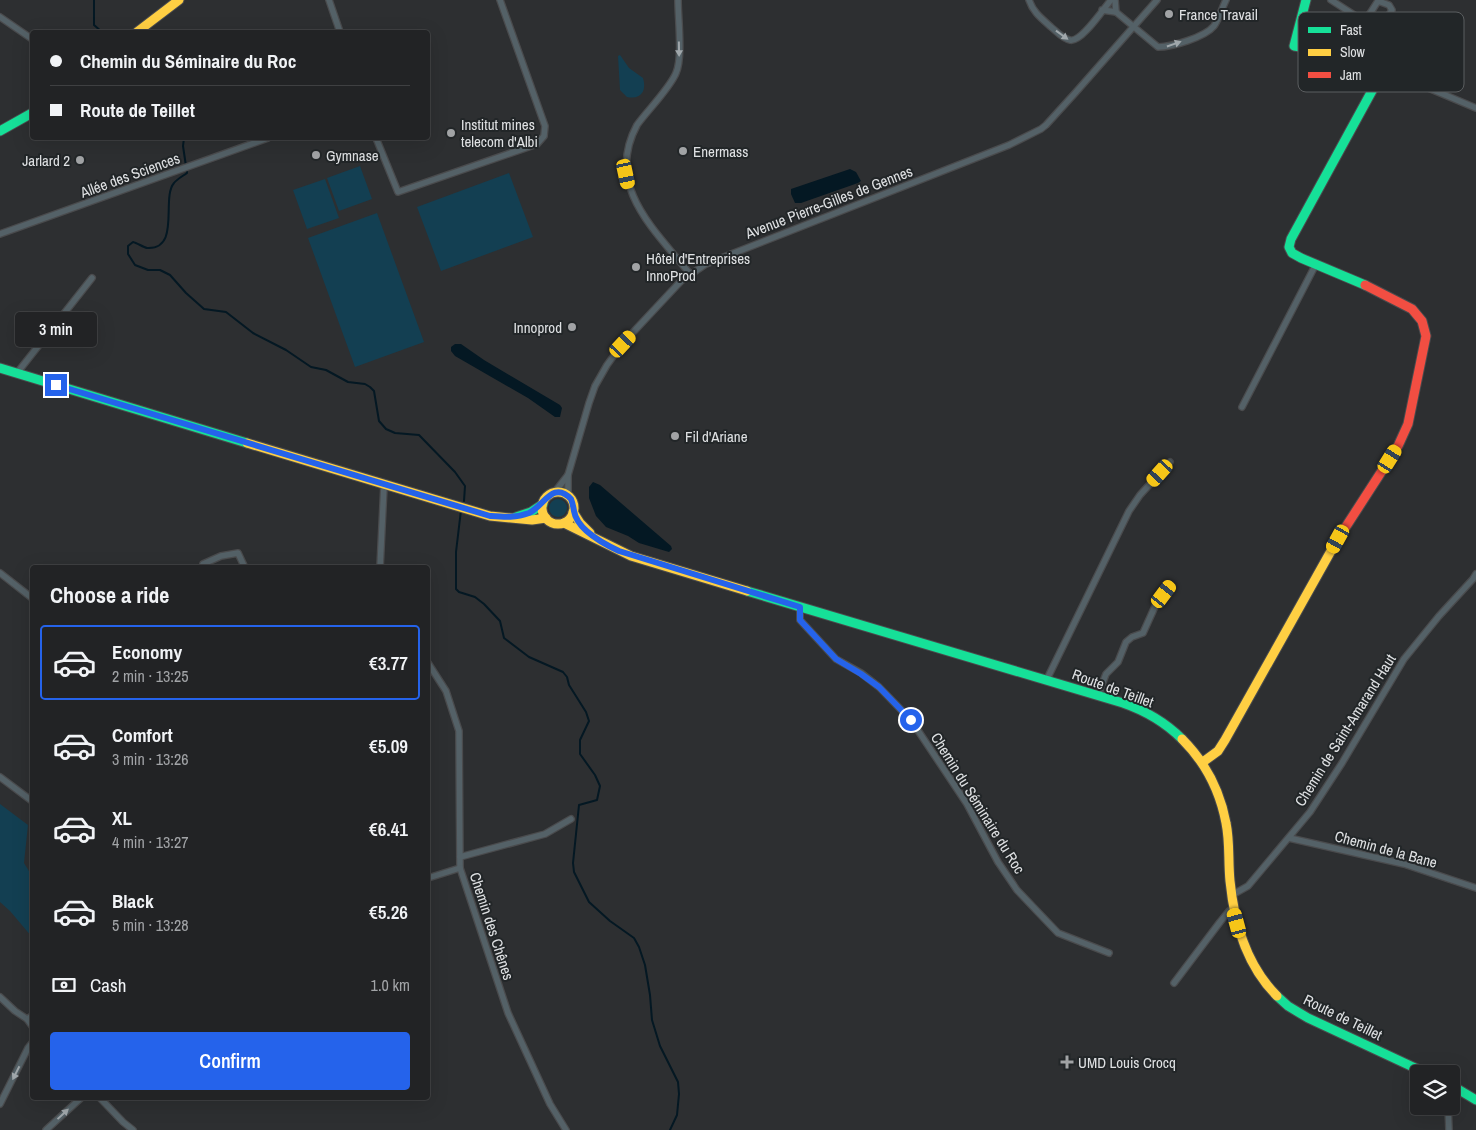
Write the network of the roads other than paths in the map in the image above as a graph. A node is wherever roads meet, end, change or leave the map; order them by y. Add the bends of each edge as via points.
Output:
1 (179, 0) edge
2 (329, 0) edge
3 (500, 0) edge
4 (678, 0) edge
5 (1029, 0) edge
6 (1111, 0) edge
7 (1115, 0) edge
8 (1157, 0) edge
9 (1226, 0) edge
10 (1331, 0) edge
11 (1102, 10) junction
12 (1116, 12) junction
13 (1348, 12) edge
14 (1371, 12) edge
15 (1391, 12) edge
16 (0, 17) edge
17 (1134, 26) junction
18 (139, 30) edge
19 (339, 30) edge
20 (1298, 31) edge
21 (30, 38) edge
22 (1298, 47) edge
23 (1371, 92) edge
24 (1438, 92) edge
25 (1476, 108) edge
26 (30, 114) edge
27 (0, 131) edge
28 (263, 140) edge
29 (377, 140) edge
30 (0, 234) edge
31 (1316, 264) junction
32 (690, 274) junction
33 (92, 278) dead end
34 (0, 368) edge
35 (16, 373) junction
36 (1242, 407) dead end
37 (1170, 462) dead end
38 (568, 475) junction
39 (384, 485) junction
40 (554, 493) junction
41 (568, 496) junction
42 (543, 504) junction
43 (574, 512) junction
44 (511, 518) junction
45 (546, 518) junction
46 (564, 523) junction
47 (597, 540) junction
48 (203, 565) edge
49 (244, 565) edge
50 (380, 565) edge
51 (0, 573) edge
52 (1476, 574) edge
53 (1170, 585) dead end
54 (30, 596) edge
55 (800, 607) junction
56 (430, 665) edge
57 (1047, 679) junction
58 (1098, 695) junction
59 (1203, 762) junction
60 (0, 776) edge
61 (30, 799) edge
62 (571, 819) dead end
63 (1289, 838) junction
64 (460, 857) junction
65 (460, 868) junction
66 (430, 877) edge
67 (1476, 888) edge
68 (1232, 895) junction
69 (1234, 909) junction
70 (1109, 953) dead end
71 (1174, 983) dead end
72 (0, 997) edge
73 (30, 1018) edge
74 (30, 1046) edge
75 (1410, 1066) edge
76 (1460, 1090) edge
77 (79, 1100) edge
78 (102, 1100) edge
79 (1476, 1100) edge
80 (0, 1104) edge
81 (1448, 1115) edge
82 (46, 1130) edge
83 (134, 1130) edge
84 (566, 1130) edge
85 (1449, 1130) edge

1 - 18 main road
2 - 19 street
3 - 29 street via 545,126 544,136 537,144 398,192
4 -> 32 street via 679,61 676,72 629,141 626,174 642,213
5 -> 11 street via 1034,12 1070,40 1082,35
6 - 11 street
7 - 12 street
8 - 17 street, Avenue Pierre-Gilles de Gennes
17 -> 9 street via 1158,47 1167,47 1206,33 1215,25
10 - 13 street
11 - 12 street
12 - 17 street
14 - 15 street via 1378,1 1389,5
16 - 21 street
17 - 32 street, Avenue Pierre-Gilles de Gennes via 1041,129 1009,145 735,252
20 - 22 main road via 1294,46
23 - 31 main road via 1291,239 1289,247 1292,253
24 - 25 street
26 - 27 main road
28 - 30 street, Allée des Sciences
31 - 36 street
31 - 59 main road via 1376,290 1420,315 1426,336 1408,424 1398,446 1338,539 1225,740 1218,751
32 - 38 street, Avenue Pierre-Gilles de Gennes via 607,365 595,386
33 - 35 street
34 - 35 main road
35 - 39 main road
37 - 57 street via 1128,511
38 - 40 street, Avenue Pierre-Gilles de Gennes
38 - 41 street, Avenue Pierre-Gilles de Gennes
39 - 44 main road via 490,516
39 - 50 street
40 - 41 main road
40 - 42 main road
41 - 43 main road
42 - 44 main road via 531,512
42 - 45 main road
43 - 46 main road
43 - 47 main road, Route de Teillet
44 - 45 main road
45 - 46 main road via 556,524
46 - 47 main road, Route de Teillet
47 - 55 main road, Route de Teillet via 631,556
48 - 49 street via 221,556 238,554
51 - 54 street
52 - 63 street, Chemin de Saint-Amarand Haut via 1404,659 1338,770
53 - 58 street via 1157,602 1143,633 1126,642 1118,662 1106,674
55 - 57 main road, Route de Teillet
55 - 70 street, Chemin du Séminaire du Roc via 800,620 836,659 879,687 911,720 967,804 1017,890 1058,933
56 - 64 street, Chemin des Chênes via 446,691 459,731
57 - 58 main road, Route de Teillet
58 - 59 main road, Route de Teillet via 1146,712 1169,726
59 - 68 main road, Route de Teillet via 1223,810
60 - 61 street
62 - 64 street via 545,834
63 - 67 street, Chemin de la Bane via 1404,864
63 - 68 street, Chemin de Saint-Amarand Haut via 1248,886
64 - 65 street, Chemin des Chênes
65 - 66 street
65 - 84 street, Chemin des Chênes via 508,1013 550,1104
68 - 69 main road, Route de Teillet
69 - 71 street via 1224,917
69 - 75 main road, Route de Teillet via 1249,956 1273,992 1315,1021
72 - 73 street via 15,1011
74 -> 80 street
76 - 79 main road
82 -> 77 street
78 - 83 street
81 - 85 street

